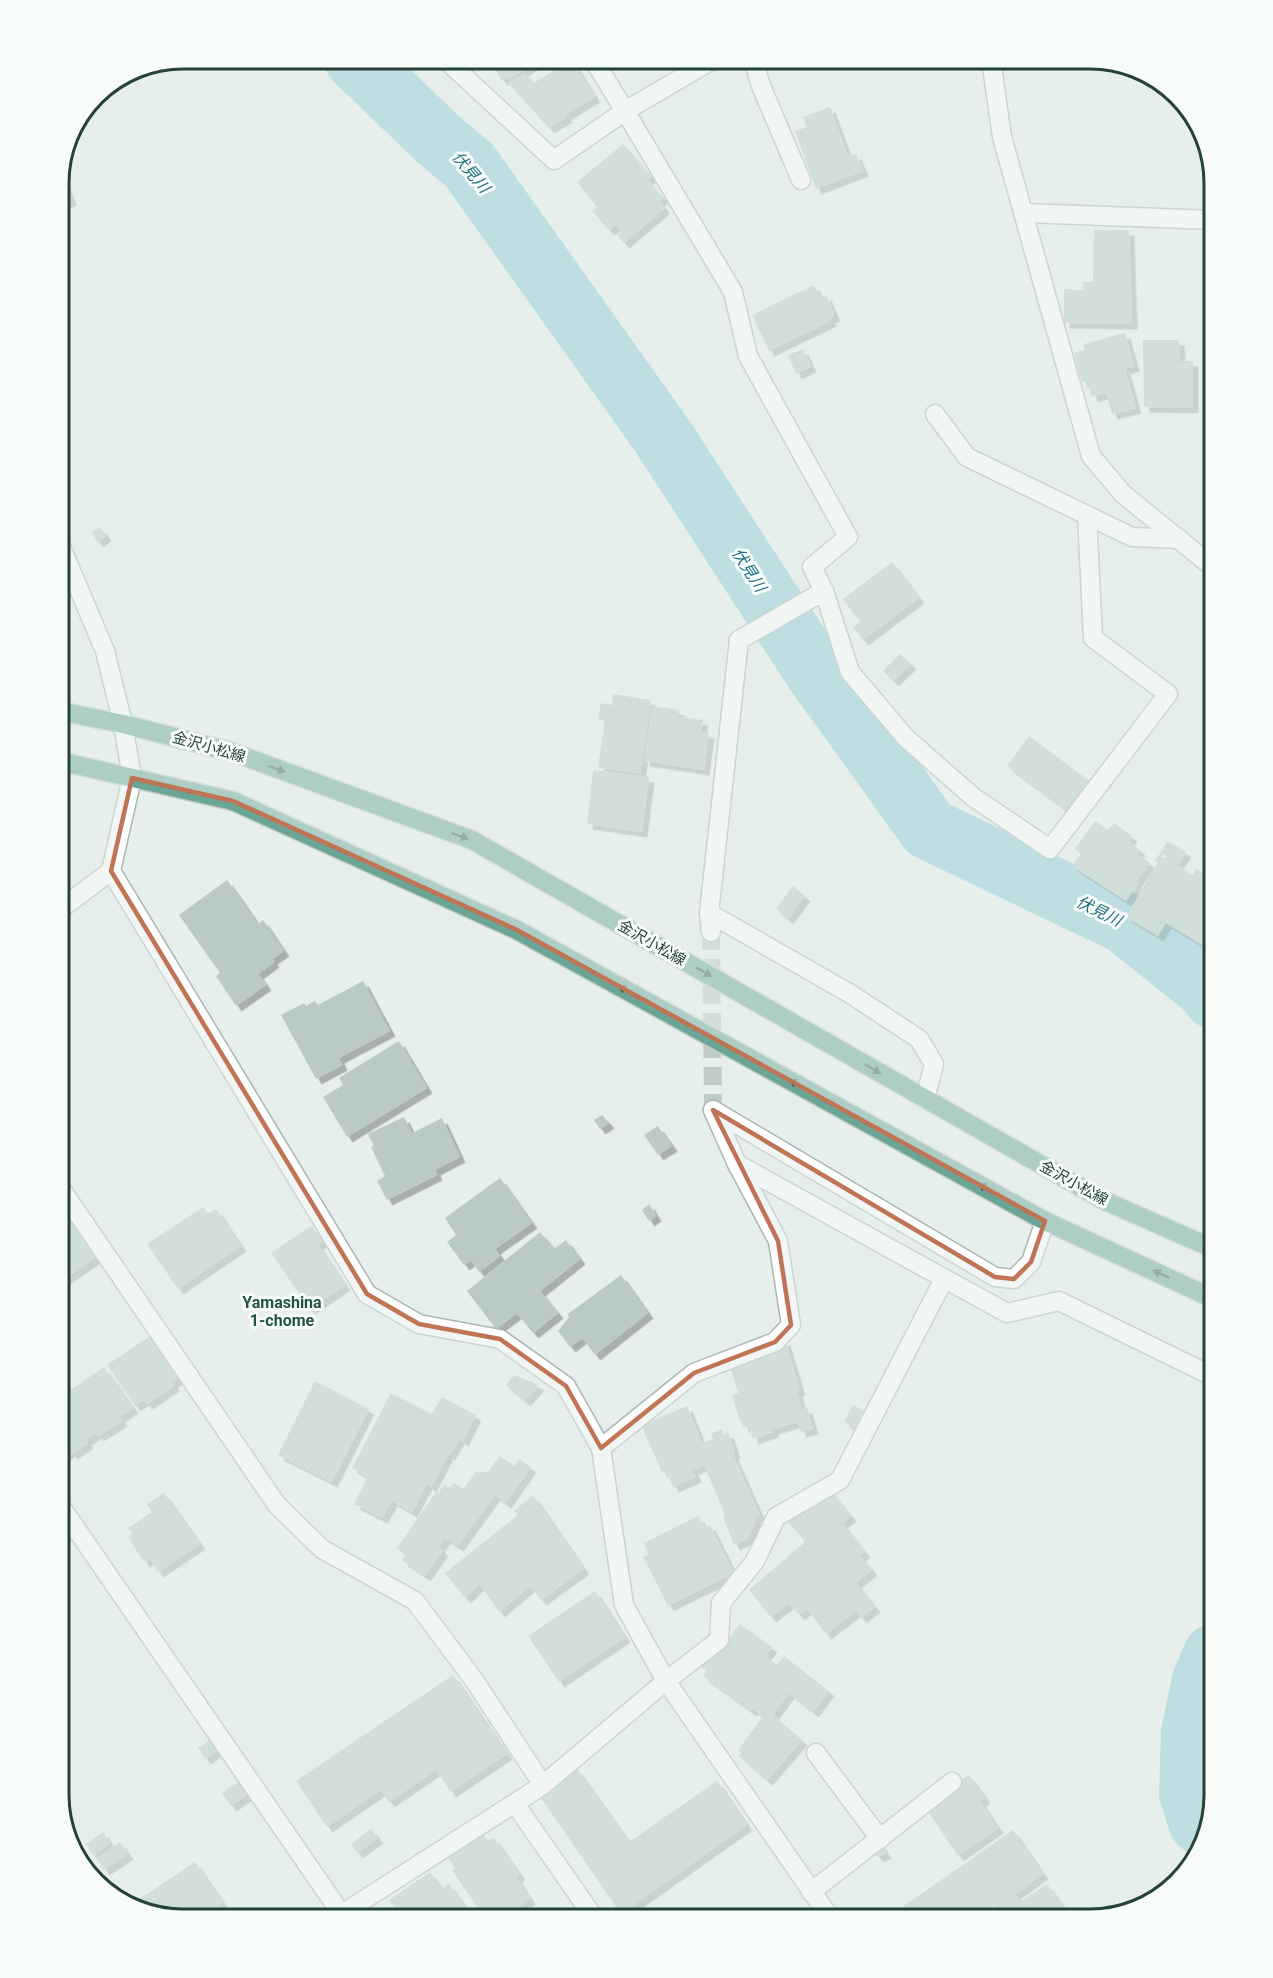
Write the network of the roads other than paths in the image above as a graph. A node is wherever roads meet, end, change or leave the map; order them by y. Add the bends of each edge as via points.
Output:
1 (456, 69) edge
2 (599, 69) edge
3 (697, 69) edge
4 (756, 69) edge
5 (992, 69) edge
6 (625, 111) junction
7 (801, 180) dead end
8 (1024, 213) junction
9 (1204, 220) edge
10 (935, 414) dead end
11 (1087, 515) junction
12 (1180, 539) junction
13 (1204, 559) edge
14 (69, 566) edge
15 (824, 591) junction
16 (69, 713) edge
17 (123, 724) junction
18 (69, 763) edge
19 (132, 778) junction
20 (111, 871) junction
21 (69, 902) edge
22 (709, 913) junction
23 (711, 932) tunnel mouth
24 (925, 1099) junction
25 (737, 1164) junction
26 (69, 1201) edge
27 (1045, 1221) junction
28 (1204, 1244) edge
29 (944, 1279) junction
30 (1204, 1294) edge
31 (1204, 1372) edge
32 (601, 1448) junction
33 (69, 1520) edge
34 (666, 1681) junction
35 (816, 1753) dead end
36 (952, 1782) dead end
37 (543, 1785) junction
38 (515, 1804) junction
39 (880, 1839) junction
40 (811, 1892) junction
41 (334, 1909) edge
42 (354, 1909) edge
43 (588, 1909) edge
44 (824, 1909) edge

1 - 6 street via 554,160
2 - 6 street
3 - 6 street
4 - 7 street
5 - 8 street via 1002,137
6 - 15 street via 733,292 748,356 848,537 812,567
8 - 9 street
8 - 12 street via 1091,456 1123,494
10 - 11 street via 967,457
11 - 12 street via 1132,537
11 - 15 street via 1093,638 1168,694 1050,849 973,797 906,738 850,672
12 - 13 street
14 - 17 street via 105,651
15 - 22 street via 739,640
16 - 17 main road, 金沢小松線
17 - 19 street
17 -> 24 main road, 金沢小松線 via 232,752 472,840
18 - 19 main road
19 - 20 street
27 -> 19 main road via 517,930 233,801
20 - 21 street
20 - 32 street via 367,1294 419,1324 500,1339 566,1386
22 - 23 street
22 - 24 street via 849,993 919,1039 934,1064
24 - 28 main road, 金沢小松線 via 1103,1200
25 - 27 street via 713,1110 995,1277 1014,1279 1030,1262
25 - 29 street
25 - 32 street via 778,1241 791,1325 775,1342 694,1373
26 - 37 street via 277,1505 322,1549 415,1601 474,1680
30 -> 27 main road
29 - 31 street via 1007,1313 1059,1301
29 - 34 street via 840,1480 776,1517 755,1561 721,1603 719,1640
32 - 34 street via 624,1605
33 - 41 street
34 - 37 street
34 - 40 street
35 - 39 street
36 - 39 street
37 - 38 street
38 - 42 street
38 - 43 street
39 - 40 street
40 - 44 street

